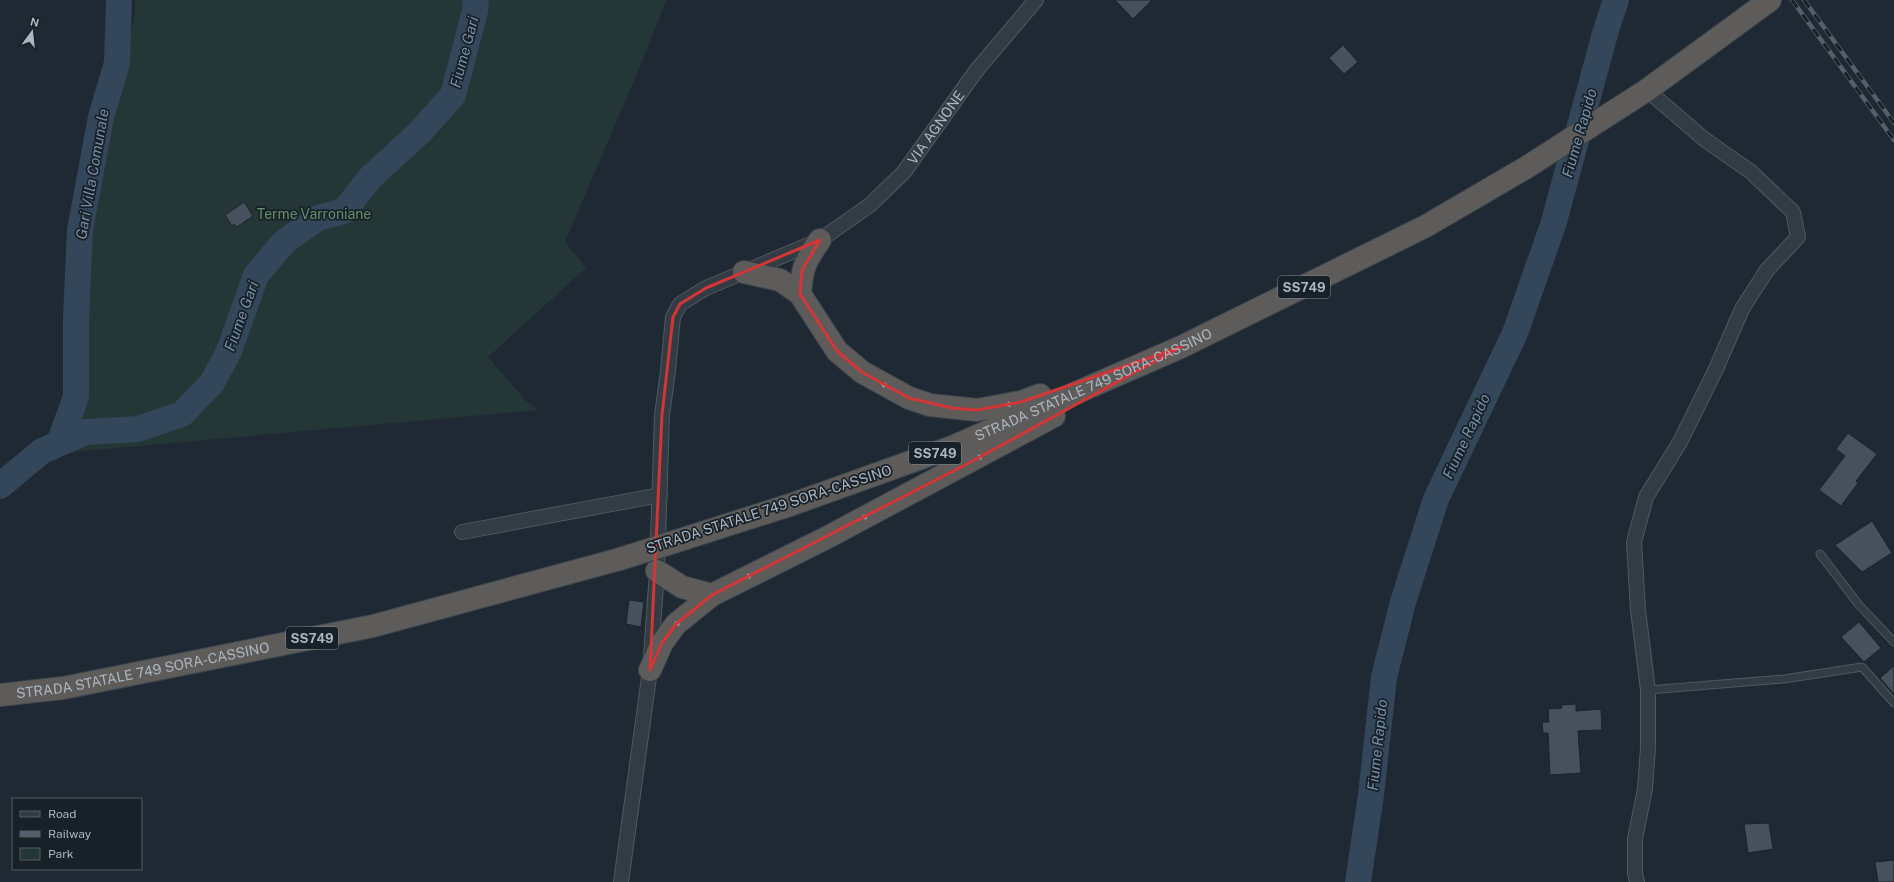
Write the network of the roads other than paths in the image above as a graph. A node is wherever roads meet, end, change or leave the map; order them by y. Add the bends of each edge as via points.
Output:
1 (1036, 0) edge
2 (1770, 0) edge
3 (1647, 90) junction
4 (820, 240) junction
5 (744, 272) junction
6 (800, 294) junction
7 (1181, 347) junction
8 (660, 495) junction
9 (462, 532) dead end
10 (1820, 554) dead end
11 (657, 571) junction
12 (712, 595) junction
13 (1894, 642) edge
14 (650, 670) junction
15 (1648, 690) junction
16 (0, 695) edge
17 (1894, 703) edge
18 (621, 882) edge
19 (1637, 882) edge

1 - 4 street, VIA AGNONE via 976,71 904,172 870,205
2 - 3 highway, STRADA STATALE 749 SORA-CASSINO / SS749
3 - 7 highway, STRADA STATALE 749 SORA-CASSINO / SS749 via 1528,167 1426,226
3 - 15 street via 1704,140 1751,172 1793,212 1798,237 1767,270 1742,309 1716,369 1686,428 1646,497 1634,542 1638,610
4 - 5 street, VIA AGNONE
4 - 6 highway via 802,270
5 - 6 highway via 780,280
5 - 8 street, VIA AGNONE via 706,288 680,304 673,317 662,415
7 -> 6 highway via 1021,402 977,410 930,405 885,386 862,372 837,351
12 -> 7 highway via 967,464
7 - 16 highway, STRADA STATALE 749 SORA-CASSINO / SS749, bridge via 952,447 790,505 620,559 372,626 63,688
8 - 9 street
8 - 11 street, VIA AGNONE
10 - 13 lane via 1859,605
11 - 12 highway via 682,587
11 - 14 street, VIA AGNONE
14 -> 12 highway via 662,643 676,624
14 - 18 street, VIA AGNONE
15 - 17 lane via 1784,679 1862,667
15 - 19 street via 1645,789 1635,839

